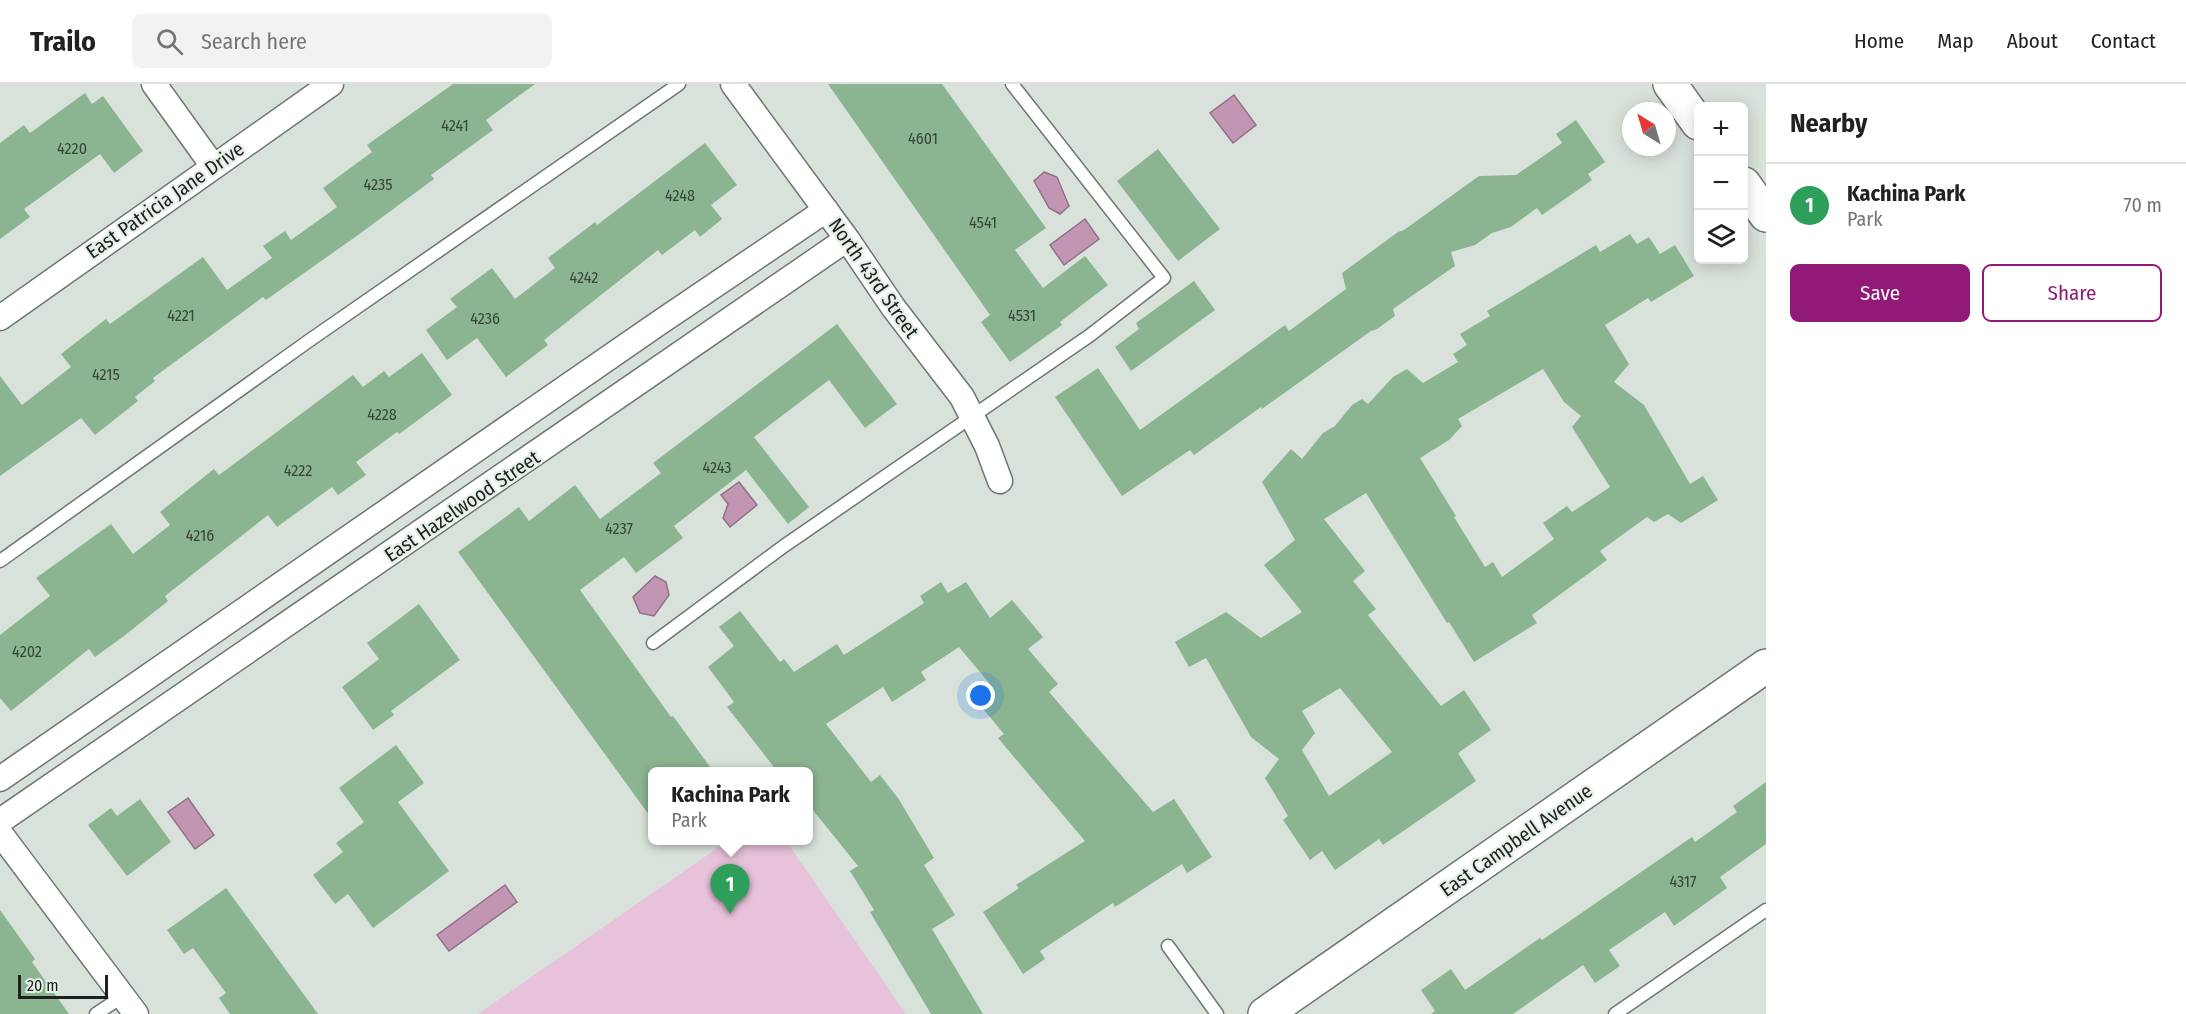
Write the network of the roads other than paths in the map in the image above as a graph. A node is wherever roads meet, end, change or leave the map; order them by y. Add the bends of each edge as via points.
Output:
1 (154, 84) edge
2 (331, 84) edge
3 (679, 84) edge
4 (733, 84) edge
5 (1012, 84) edge
6 (1670, 84) edge
7 (1694, 117) edge
8 (213, 166) junction
9 (1748, 191) edge
10 (826, 210) junction
11 (1766, 215) edge
12 (847, 239) junction
13 (0, 318) edge
14 (656, 325) junction
15 (678, 357) junction
16 (972, 416) junction
17 (1000, 481) dead end
18 (0, 561) edge
19 (225, 625) junction
20 (653, 643) dead end
21 (245, 654) junction
22 (1766, 666) edge
23 (0, 779) edge
24 (0, 821) edge
25 (0, 833) edge
26 (1766, 910) edge
27 (1168, 946) dead end
28 (129, 1005) edge
29 (96, 1014) edge
30 (1217, 1014) edge
31 (1265, 1014) edge
32 (1615, 1014) edge

1 - 8 street
2 - 8 street, East Patricia Jane Drive
3 - 18 lane
4 - 10 street, North 43rd Street
5 - 16 lane via 1164,278 1089,336
6 - 7 street
8 - 13 street, East Patricia Jane Drive
9 - 11 street
10 - 12 street, North 43rd Street
10 - 14 street, East Hazelwood Street
12 - 15 street, East Hazelwood Street
12 - 16 street, North 43rd Street
14 - 15 street
14 - 19 street, East Hazelwood Street
15 - 21 street, East Hazelwood Street
16 - 17 street, North 43rd Street
16 - 20 lane via 784,546
19 - 21 street
19 - 23 street, East Hazelwood Street
21 - 24 street, East Hazelwood Street
22 - 31 street, East Campbell Avenue
25 - 28 street
26 - 32 lane
27 - 30 lane
28 - 29 lane

